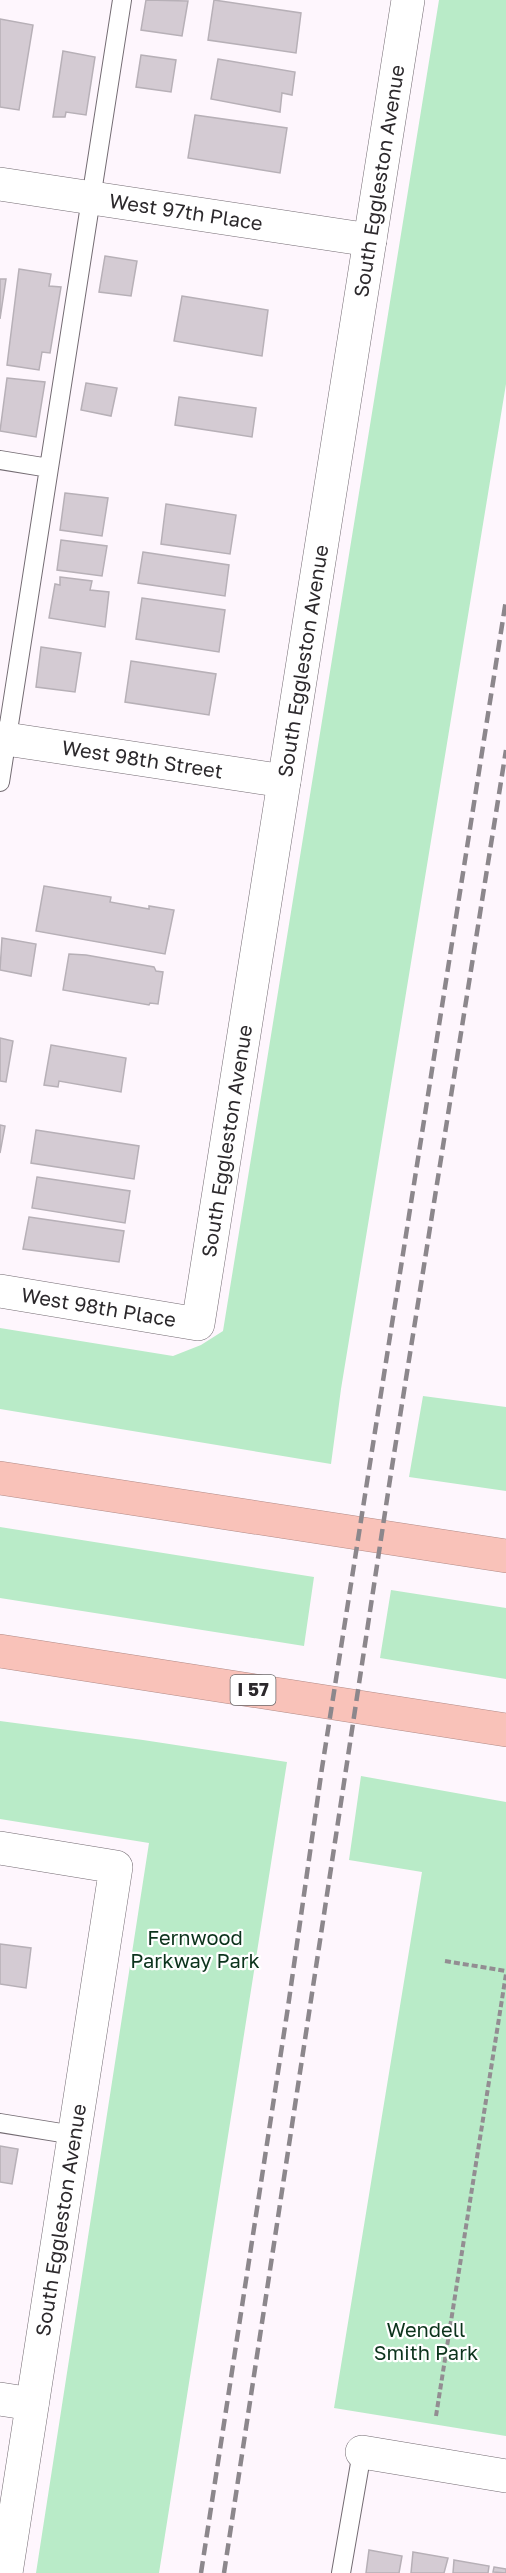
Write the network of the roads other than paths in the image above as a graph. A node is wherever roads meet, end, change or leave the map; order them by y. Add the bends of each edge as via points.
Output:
1 (122, 0) edge
2 (408, 0) edge
3 (0, 184) edge
4 (92, 198) junction
5 (370, 240) junction
6 (0, 460) edge
7 (49, 468) junction
8 (3, 738) edge
9 (284, 781) junction
10 (0, 782) edge
11 (0, 1290) edge
12 (198, 1324) joint
13 (0, 1478) edge
14 (506, 1556) edge
15 (0, 1651) edge
16 (506, 1730) edge
17 (0, 1848) edge
18 (0, 2123) edge
19 (74, 2135) junction
20 (0, 2399) edge
21 (32, 2404) junction
22 (362, 2452) joint
23 (506, 2476) edge
24 (6, 2573) edge
25 (341, 2573) edge

1 - 4 lane
2 - 5 street, South Eggleston Avenue
3 - 4 street, West 97th Place
4 - 5 street, West 97th Place
4 - 7 lane
5 - 9 street, South Eggleston Avenue
6 - 7 lane
7 - 8 lane
8 - 9 street, West 98th Street
8 - 10 lane
9 - 12 street, South Eggleston Avenue
11 - 12 street, West 98th Place
13 - 14 highway
15 - 16 highway, I 57
17 - 19 street, South Eggleston Avenue via 116,1867
18 - 19 lane
19 - 21 street, South Eggleston Avenue
20 - 21 street
21 - 24 street, South Eggleston Avenue
22 - 23 street
22 - 25 lane

